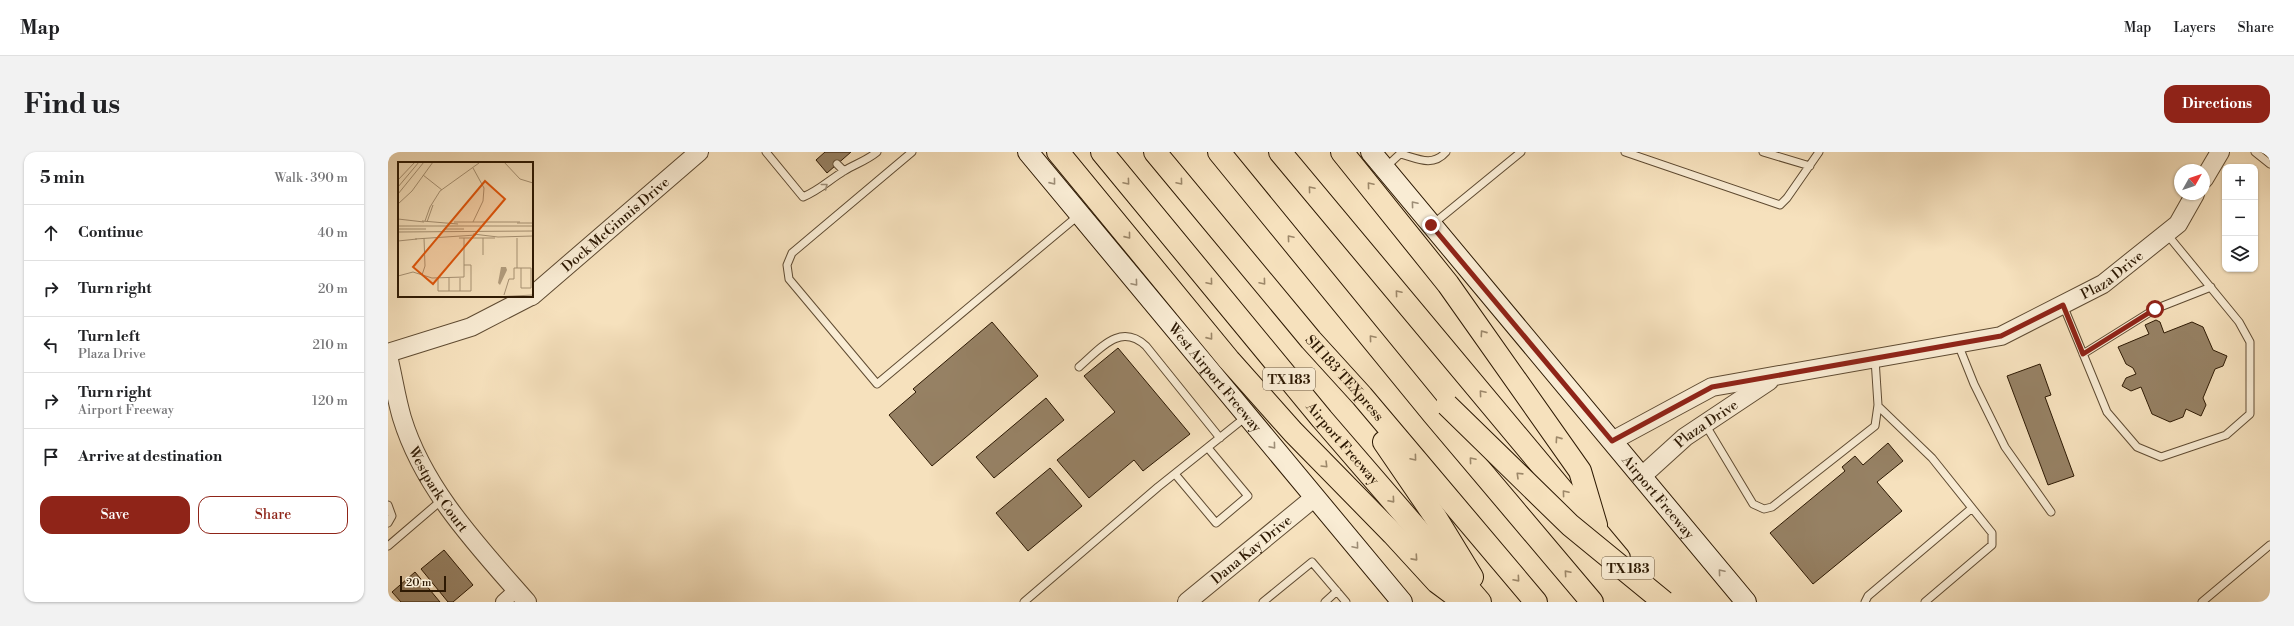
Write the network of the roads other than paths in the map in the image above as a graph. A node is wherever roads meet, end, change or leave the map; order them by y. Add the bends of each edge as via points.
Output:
1 (699, 152) edge
2 (766, 152) edge
3 (877, 152) edge
4 (912, 152) edge
5 (1028, 152) edge
6 (1058, 152) edge
7 (1102, 152) edge
8 (1155, 152) edge
9 (1219, 152) edge
10 (1280, 152) edge
11 (1342, 152) edge
12 (1371, 152) edge
13 (1446, 152) edge
14 (1521, 152) edge
15 (1625, 152) edge
16 (1763, 152) edge
17 (1819, 152) edge
18 (2220, 152) edge
19 (2255, 152) edge
20 (1401, 153) edge
21 (837, 164) dead end
22 (2270, 164) edge
23 (1810, 166) junction
24 (1384, 168) junction
25 (2210, 169) edge
26 (844, 171) junction
27 (2192, 200) edge
28 (1079, 214) junction
29 (1431, 225) junction
30 (2166, 233) junction
31 (2211, 287) junction
32 (533, 295) edge
33 (530, 297) edge
34 (2063, 305) junction
35 (1958, 344) junction
36 (388, 354) edge
37 (2083, 354) junction
38 (1874, 359) junction
39 (1079, 366) dead end
40 (1774, 377) junction
41 (1358, 400) junction
42 (1878, 406) junction
43 (1440, 410) junction
44 (1247, 416) junction
45 (1705, 424) junction
46 (1220, 438) junction
47 (1612, 441) junction
48 (1208, 448) junction
49 (1175, 474) junction
50 (1642, 476) junction
51 (1315, 497) junction
52 (443, 499) junction
53 (388, 505) edge
54 (1972, 508) junction
55 (2051, 512) dead end
56 (388, 523) edge
57 (1599, 534) junction
58 (2270, 545) edge
59 (388, 546) edge
60 (1337, 591) junction
61 (522, 596) edge
62 (1396, 597) edge
63 (1196, 599) edge
64 (503, 602) edge
65 (1024, 602) edge
66 (1263, 602) edge
67 (1325, 602) edge
68 (1346, 602) edge
69 (1464, 602) edge
70 (1480, 602) edge
71 (1486, 602) edge
72 (1536, 602) edge
73 (1592, 602) edge
74 (1658, 602) edge
75 (1664, 602) edge
76 (1746, 602) edge
77 (1865, 602) edge
78 (1924, 602) edge
79 (2202, 602) edge

1 - 32 street, Dock McGinnis Drive
2 -> 26 lane via 803,197 818,191
3 - 26 lane via 865,162
4 - 28 lane via 792,253 787,265 789,279 877,384
5 -> 28 main road, West Airport Freeway
6 -> 69 highway via 1229,360 1293,432 1437,582
7 -> 70 highway, Airport Freeway / TX 183 via 1322,419
8 -> 41 highway, SH 183 TEXpress
43 -> 9 highway via 1397,368
57 -> 10 highway, TX 183
57 -> 11 highway via 1580,471 1448,284
12 - 24 main road, Airport Freeway
13 - 20 lane via 1441,158 1433,161
14 - 29 lane
15 - 23 lane via 1780,205
16 - 23 lane
17 - 23 lane
18 - 25 street
19 - 22 lane
20 - 24 lane
21 - 26 lane
29 -> 24 main road, Airport Freeway
27 - 30 street, Plaza Drive via 2178,224
28 -> 44 main road, West Airport Freeway
29 - 47 main road, Airport Freeway
30 - 31 lane
30 - 34 street, Plaza Drive via 2103,284
31 - 37 lane via 2155,309
31 - 37 lane via 2239,322 2250,342 2250,414 2226,435 2161,456 2137,447 2107,412
33 - 36 street, Dock McGinnis Drive via 471,327
34 - 35 street, Plaza Drive via 2001,336
34 - 37 lane
35 - 38 street, Plaza Drive
35 - 55 lane via 1974,384 2006,447
36 - 52 street, Westpark Court via 402,419 422,465
38 - 40 street, Plaza Drive
38 - 42 lane
39 - 46 lane via 1112,340 1122,335 1132,336 1146,346
40 - 45 street, Plaza Drive
40 - 47 street, Plaza Drive via 1712,387
41 - 71 highway via 1436,518
41 -> 72 highway, SH 183 TEXpress
42 - 45 lane via 1875,426 1866,435 1772,507 1764,509 1753,504
42 - 54 lane via 1932,458
73 -> 43 highway via 1542,543
75 -> 43 highway, bridge via 1570,525
44 - 46 lane
44 -> 51 main road, West Airport Freeway
45 - 50 street, Plaza Drive via 1685,437
46 - 48 lane
47 - 50 main road, Airport Freeway
48 - 49 lane
48 - 49 lane via 1248,496 1216,523
49 - 65 lane
76 -> 50 main road, Airport Freeway
51 -> 62 main road, West Airport Freeway
51 - 63 street, Dana Kay Drive
52 - 59 lane
52 - 61 street, Westpark Court via 459,523
53 - 56 lane via 392,516
54 - 77 lane via 1868,596
54 - 78 lane via 1992,533 1992,545
57 - 74 highway, TX 183
58 - 79 lane
60 - 66 lane via 1312,562
60 - 67 lane
60 - 68 lane
61 - 64 street

